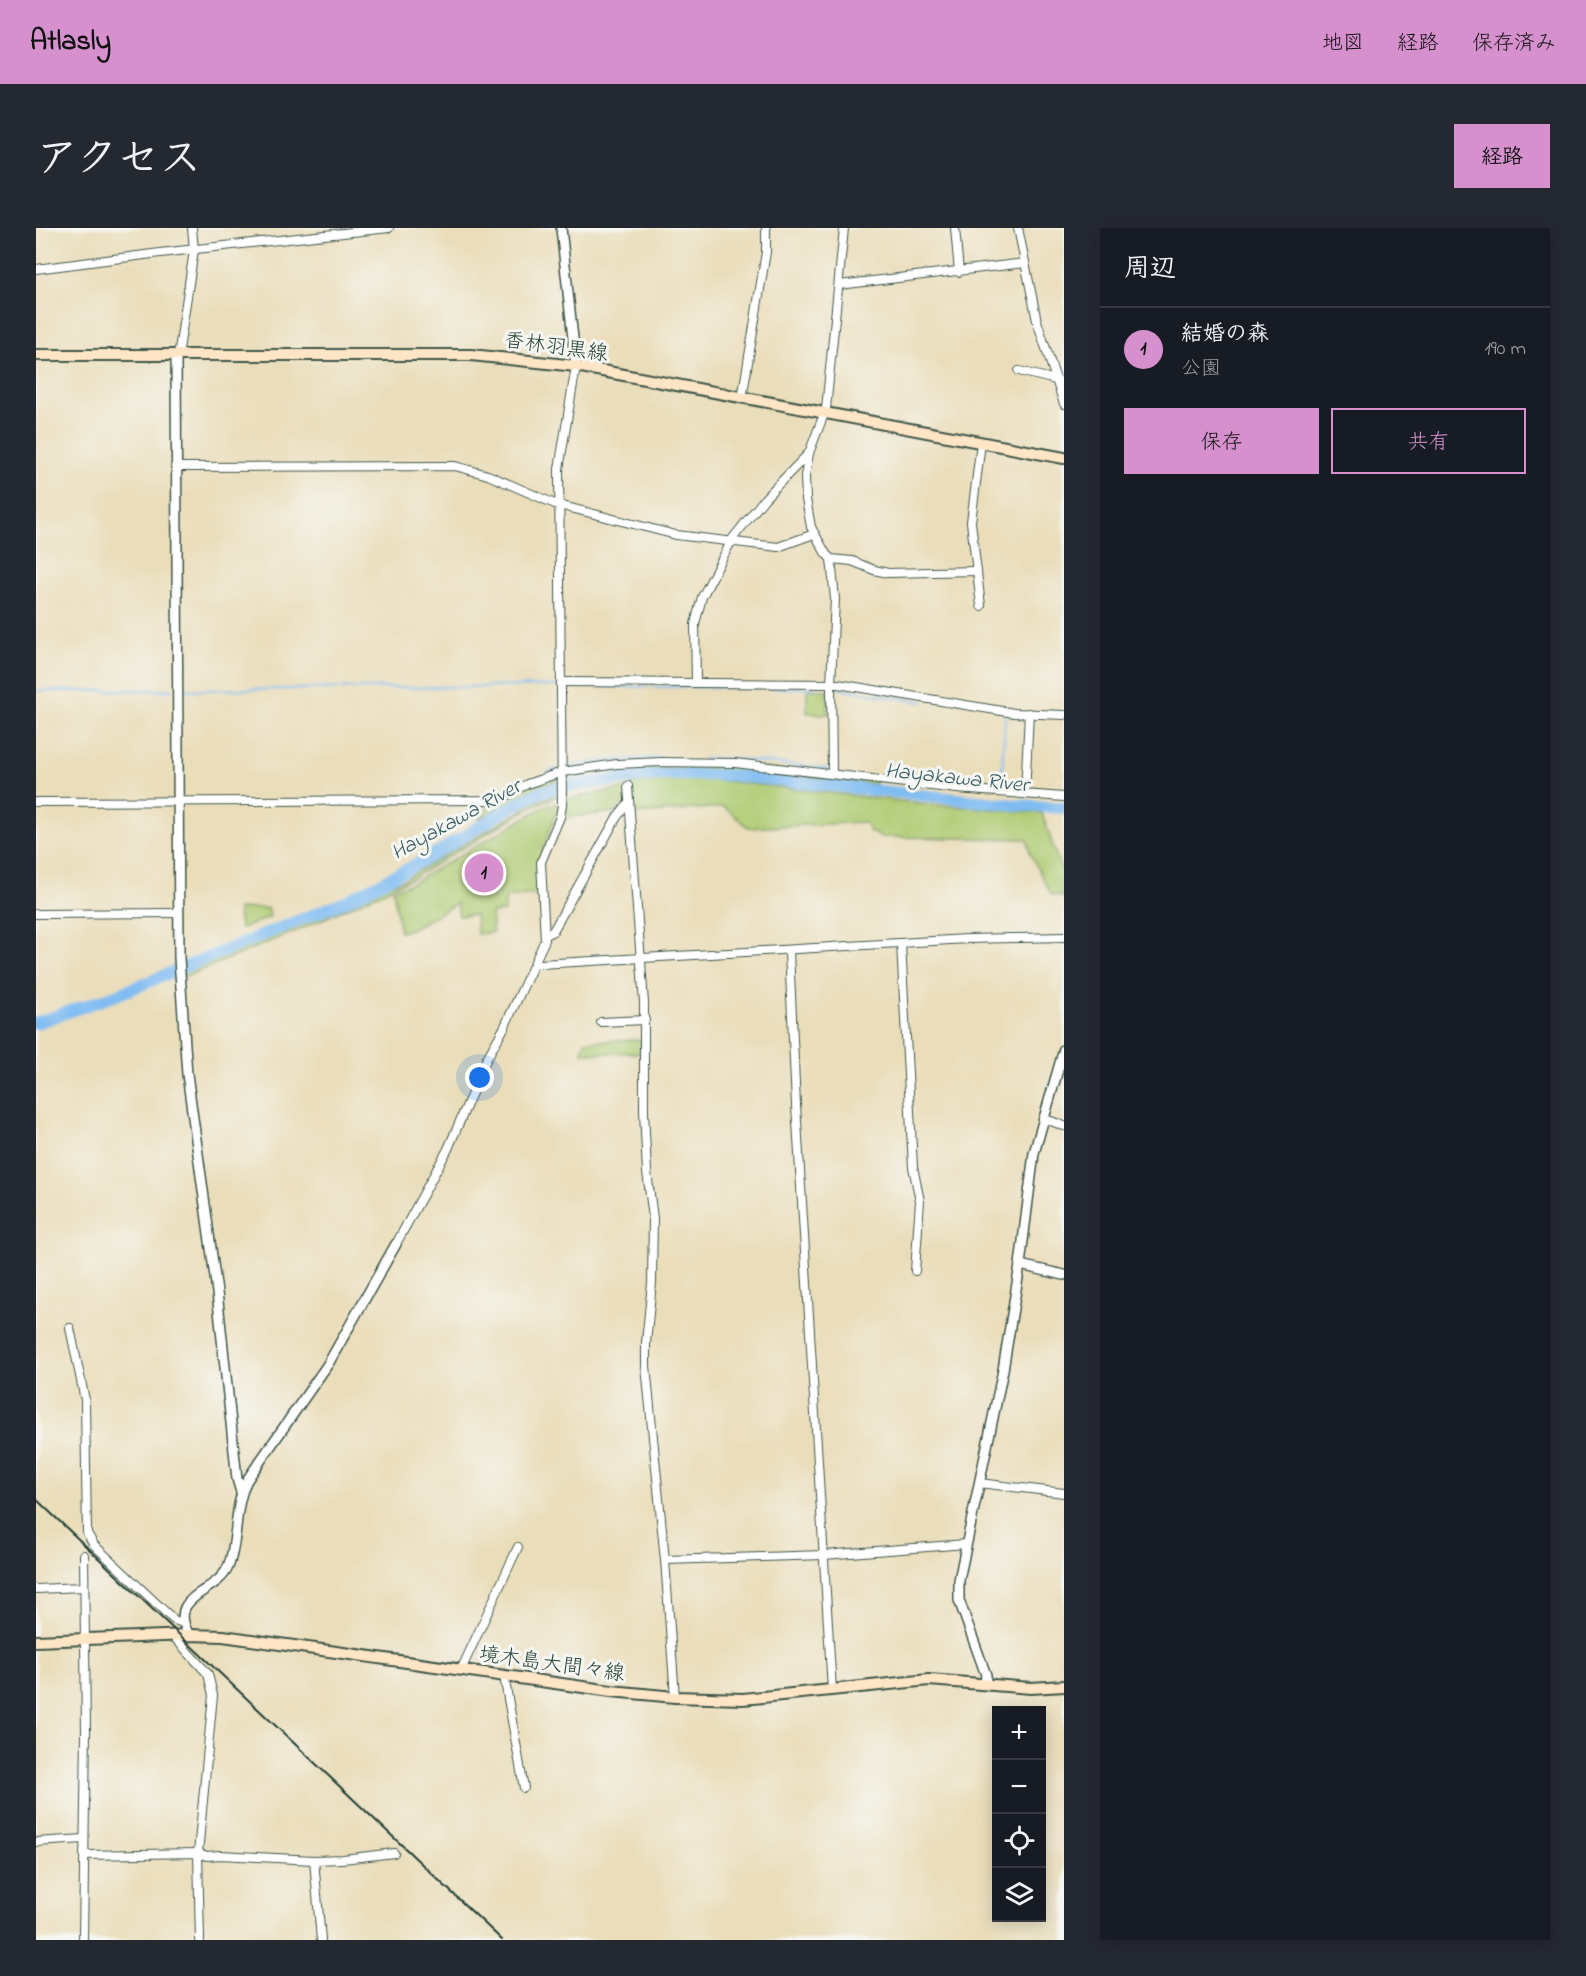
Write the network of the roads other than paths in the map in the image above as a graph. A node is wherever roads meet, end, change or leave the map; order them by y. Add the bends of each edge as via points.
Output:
1 (192, 228) edge
2 (389, 228) edge
3 (561, 228) edge
4 (766, 228) edge
5 (844, 228) edge
6 (954, 228) edge
7 (1018, 228) edge
8 (194, 250) junction
9 (1025, 263) junction
10 (36, 269) edge
11 (959, 272) junction
12 (839, 285) junction
13 (36, 355) edge
14 (176, 355) junction
15 (576, 366) junction
16 (1019, 371) dead end
17 (1060, 381) edge
18 (742, 399) junction
19 (1064, 404) edge
20 (825, 414) junction
21 (981, 443) junction
22 (809, 453) junction
23 (1064, 458) edge
24 (175, 467) junction
25 (560, 506) junction
26 (814, 534) junction
27 (730, 542) junction
28 (831, 559) junction
29 (977, 571) junction
30 (981, 606) dead end
31 (561, 682) junction
32 (696, 683) junction
33 (831, 684) junction
34 (1029, 713) junction
35 (1064, 715) edge
36 (561, 774) junction
37 (832, 774) junction
38 (628, 786) dead end
39 (1025, 794) junction
40 (1064, 797) edge
41 (177, 800) junction
42 (36, 802) edge
43 (629, 802) junction
44 (178, 913) junction
45 (36, 914) edge
46 (546, 934) junction
47 (1064, 937) edge
48 (901, 944) junction
49 (789, 951) junction
50 (640, 958) junction
51 (535, 963) junction
52 (645, 1020) junction
53 (601, 1022) dead end
54 (1064, 1049) edge
55 (1043, 1118) junction
56 (1064, 1126) edge
57 (396, 1244) joint
58 (1020, 1265) junction
59 (915, 1271) dead end
60 (1064, 1275) edge
61 (70, 1328) dead end
62 (979, 1483) junction
63 (241, 1492) junction
64 (1064, 1493) edge
65 (966, 1545) junction
66 (518, 1547) dead end
67 (84, 1555) dead end
68 (824, 1555) junction
69 (665, 1560) junction
70 (84, 1587) junction
71 (36, 1589) edge
72 (183, 1623) junction
73 (189, 1635) junction
74 (173, 1636) junction
75 (84, 1639) junction
76 (36, 1641) edge
77 (461, 1670) junction
78 (504, 1676) junction
79 (986, 1684) junction
80 (1064, 1686) edge
81 (831, 1690) junction
82 (675, 1697) junction
83 (524, 1788) dead end
84 (84, 1839) junction
85 (36, 1842) edge
86 (198, 1853) junction
87 (394, 1853) dead end
88 (84, 1855) junction
89 (314, 1860) junction
90 (84, 1940) edge
91 (200, 1940) edge
92 (321, 1940) edge

1 - 8 street
2 - 8 street
3 - 15 street
4 - 18 street via 766,252
5 - 12 street
6 - 11 street
7 - 9 street
8 - 10 street
8 - 14 street
9 - 11 street
9 - 17 street via 1037,321
11 - 12 street
12 - 20 street
13 - 14 main road, 香林羽黒線
14 - 15 main road, 香林羽黒線 via 471,355
14 - 24 street
15 - 18 main road, 香林羽黒線
15 - 25 street via 560,461
16 - 17 street
17 - 19 street
18 - 20 main road, 香林羽黒線
20 - 21 main road, 香林羽黒線
20 - 22 street
21 - 23 main road, 香林羽黒線
21 - 29 street via 971,522
22 - 26 street via 805,489
22 - 27 street via 765,498
24 - 25 street via 454,466 488,475
24 - 41 street
25 - 27 street via 676,535
25 - 31 street
26 - 27 street via 778,547
26 - 28 street
27 - 32 street via 697,613
28 - 29 street via 852,561 884,573
28 - 33 street via 835,599
29 - 30 street
31 - 32 street
31 - 36 street
32 - 33 street
33 - 34 street
33 - 37 street
34 - 35 street
34 - 39 street
36 - 37 street via 617,764 661,762 735,764
36 - 41 street via 494,800
36 - 46 street via 560,817 541,862
37 - 39 street
38 - 43 street
39 - 40 street
41 - 42 street
41 - 44 street
43 - 46 street via 553,931
43 - 50 street
44 - 45 street
44 - 63 street via 187,1074
46 - 51 street
47 - 48 street
48 - 49 street
48 - 59 street via 913,1167 920,1201
49 - 50 street
49 - 68 street
50 - 51 street
50 - 52 street
51 - 57 street via 487,1058 448,1149
52 - 53 street
52 - 69 street via 644,1112 653,1218 646,1366
54 - 55 street
55 - 56 street
55 - 58 street via 1034,1153
57 - 63 street via 328,1364
58 - 60 street
58 - 62 street
61 - 72 street via 85,1400 87,1533 94,1545 174,1620
62 - 64 street
62 - 65 street
63 - 72 street via 228,1566 222,1577 192,1598
65 - 68 street
65 - 79 street via 958,1594
66 - 77 street
67 - 70 street
68 - 69 street
68 - 81 street
69 - 82 street
70 - 71 street
70 - 75 street
72 - 73 street
73 - 74 main road, 境木島大間々線
73 - 77 main road, 境木島大間々線 via 223,1636
74 - 75 main road, 境木島大間々線
74 - 86 street via 208,1674 213,1695
75 - 76 main road, 境木島大間々線
75 - 84 street
77 - 78 main road, 境木島大間々線
78 - 82 main road, 境木島大間々線
78 - 83 street
79 - 80 main road, 境木島大間々線
79 - 81 main road, 境木島大間々線 via 928,1680
81 - 82 main road, 境木島大間々線 via 732,1700
84 - 85 street
84 - 88 street
86 - 88 street
86 - 89 street
86 - 91 street
87 - 89 street
88 - 90 street
89 - 92 street

